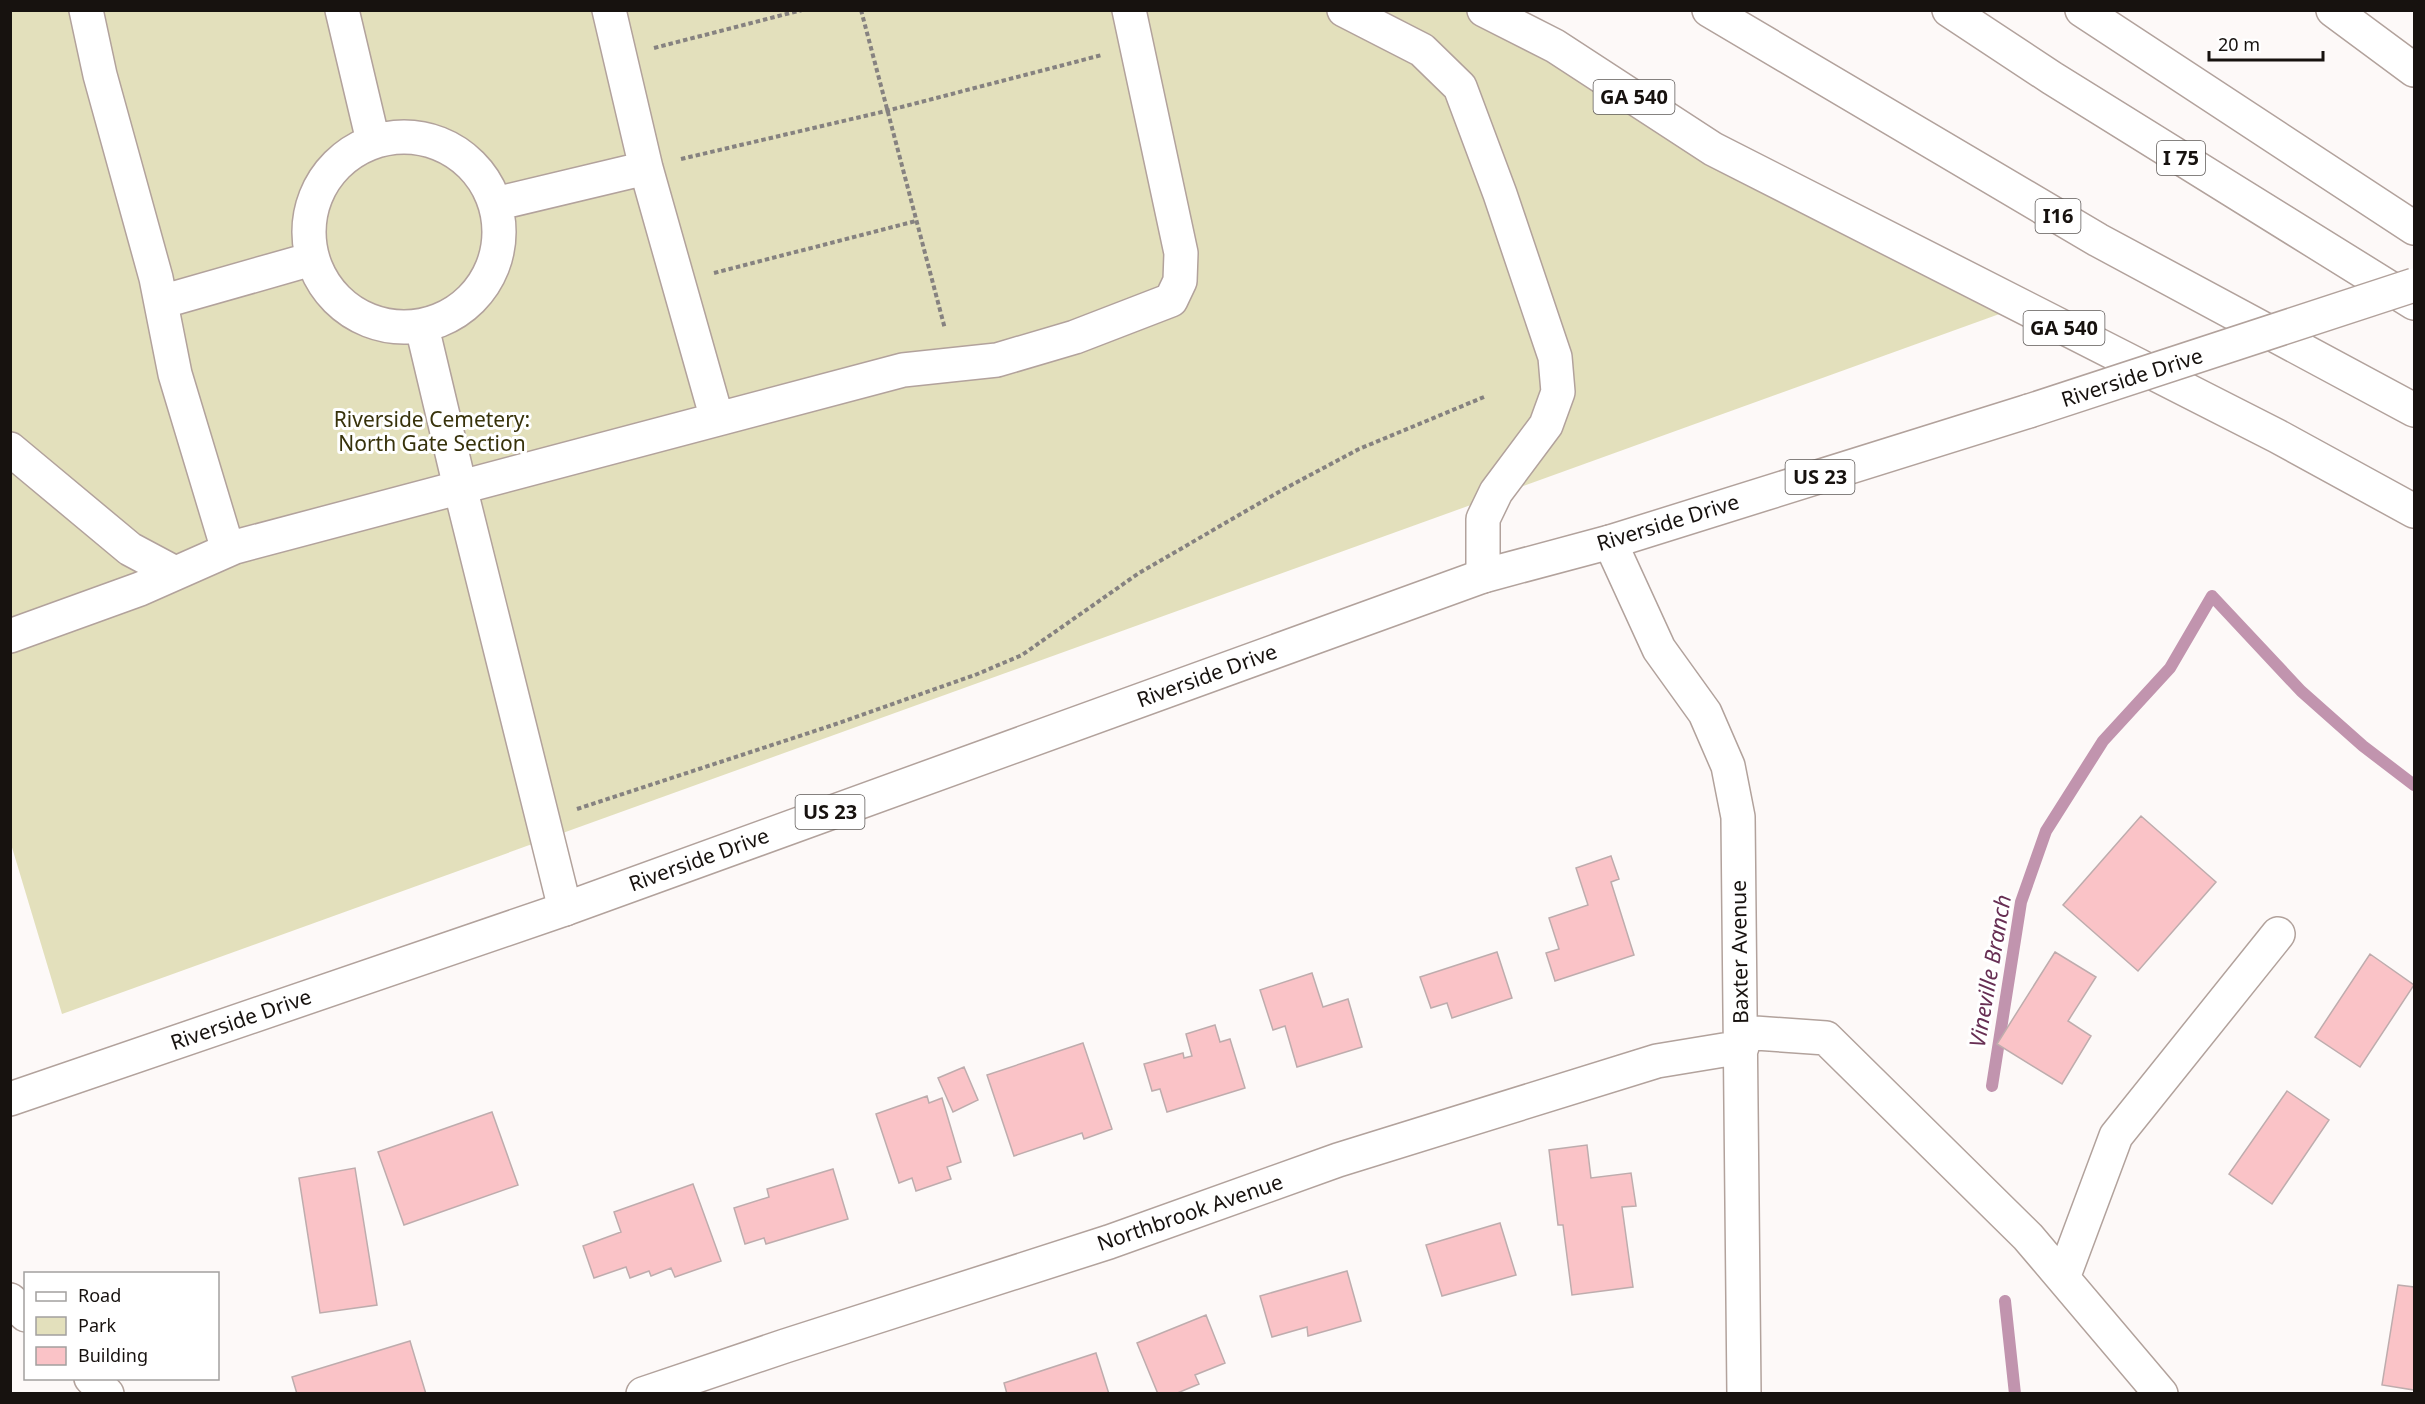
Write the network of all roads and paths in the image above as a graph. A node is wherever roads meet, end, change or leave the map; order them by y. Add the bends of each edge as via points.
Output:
1 (86, 10) edge
2 (342, 10) edge
3 (609, 10) edge
4 (802, 10) edge
5 (861, 10) edge
6 (1129, 10) edge
7 (1344, 10) edge
8 (1484, 10) edge
9 (1519, 10) edge
10 (1709, 10) edge
11 (1948, 10) edge
12 (2082, 10) edge
13 (2333, 10) edge
14 (1555, 45) junction
15 (1137, 46) junction
16 (620, 57) junction
17 (2415, 70) edge
18 (886, 111) junction
19 (373, 141) junction
20 (646, 168) junction
21 (495, 204) junction
22 (916, 221) junction
23 (2415, 228) edge
24 (312, 259) junction
25 (678, 282) junction
26 (2415, 285) edge
27 (161, 302) junction
28 (2415, 303) edge
29 (423, 327) junction
30 (954, 365) junction
31 (1484, 397) dead end
32 (2415, 410) edge
33 (717, 419) junction
34 (10, 449) edge
35 (460, 487) junction
36 (2415, 511) edge
37 (1610, 542) junction
38 (228, 550) junction
39 (176, 573) junction
40 (1483, 576) junction
41 (10, 636) edge
42 (543, 820) junction
43 (565, 909) junction
44 (2278, 934) dead end
45 (1742, 1039) junction
46 (11, 1098) edge
47 (2063, 1278) junction
48 (10, 1300) edge
49 (24, 1313) edge
50 (93, 1380) edge
51 (107, 1394) edge
52 (643, 1394) edge
53 (1744, 1394) edge
54 (2162, 1394) edge

1 - 27 main road
2 - 19 main road
3 - 16 main road
4 - 16 path
5 - 18 path
6 - 15 main road
7 - 40 main road via 1422,50 1460,87 1555,357 1558,392 1546,425 1496,492 1483,519
8 - 14 main road
9 - 14 main road, GA 540
10 - 32 main road, I16 via 2098,240
11 - 28 main road, I 75
12 - 23 main road
13 - 17 main road
14 - 36 main road, GA 540 via 1713,149 2267,431
15 - 18 path
15 - 30 main road via 1181,253 1180,281 1171,300 1019,354
16 - 20 main road
18 - 20 path
18 - 22 path
19 - 21 main road via 403,136 434,141 452,150 482,177
19 - 24 main road via 348,155 327,176 313,202 308,230
20 - 21 main road
20 - 25 main road
21 - 29 main road via 499,236 493,267 477,295 452,315
22 - 25 path
22 - 30 path
24 - 27 main road
24 - 29 main road via 324,285 342,306 367,321 394,328
25 - 33 main road
26 - 37 main road, Riverside Drive / US 23, bridge
27 - 38 main road via 175,374
29 - 35 main road
30 - 33 main road via 903,370
31 - 42 path via 1359,449 1284,489 1139,573 1022,655 830,726
33 - 35 main road
34 - 39 main road via 130,549
35 - 38 main road
35 - 42 main road
37 - 40 main road, Riverside Drive / US 23
37 - 45 main road, Baxter Avenue via 1659,649 1705,713 1728,766 1738,817
38 - 39 main road
39 - 41 main road
40 - 43 main road, Riverside Drive / US 23
42 - 43 main road
43 - 46 main road, Riverside Drive / US 23
44 - 47 main road via 2116,1136
45 - 47 main road, Northbrook Avenue via 1826,1038 2028,1237
45 - 52 main road, Northbrook Avenue via 1657,1061 1349,1157 1109,1242
45 - 53 main road, Baxter Avenue
47 - 54 main road, Northbrook Avenue
48 - 49 main road
50 - 51 main road

